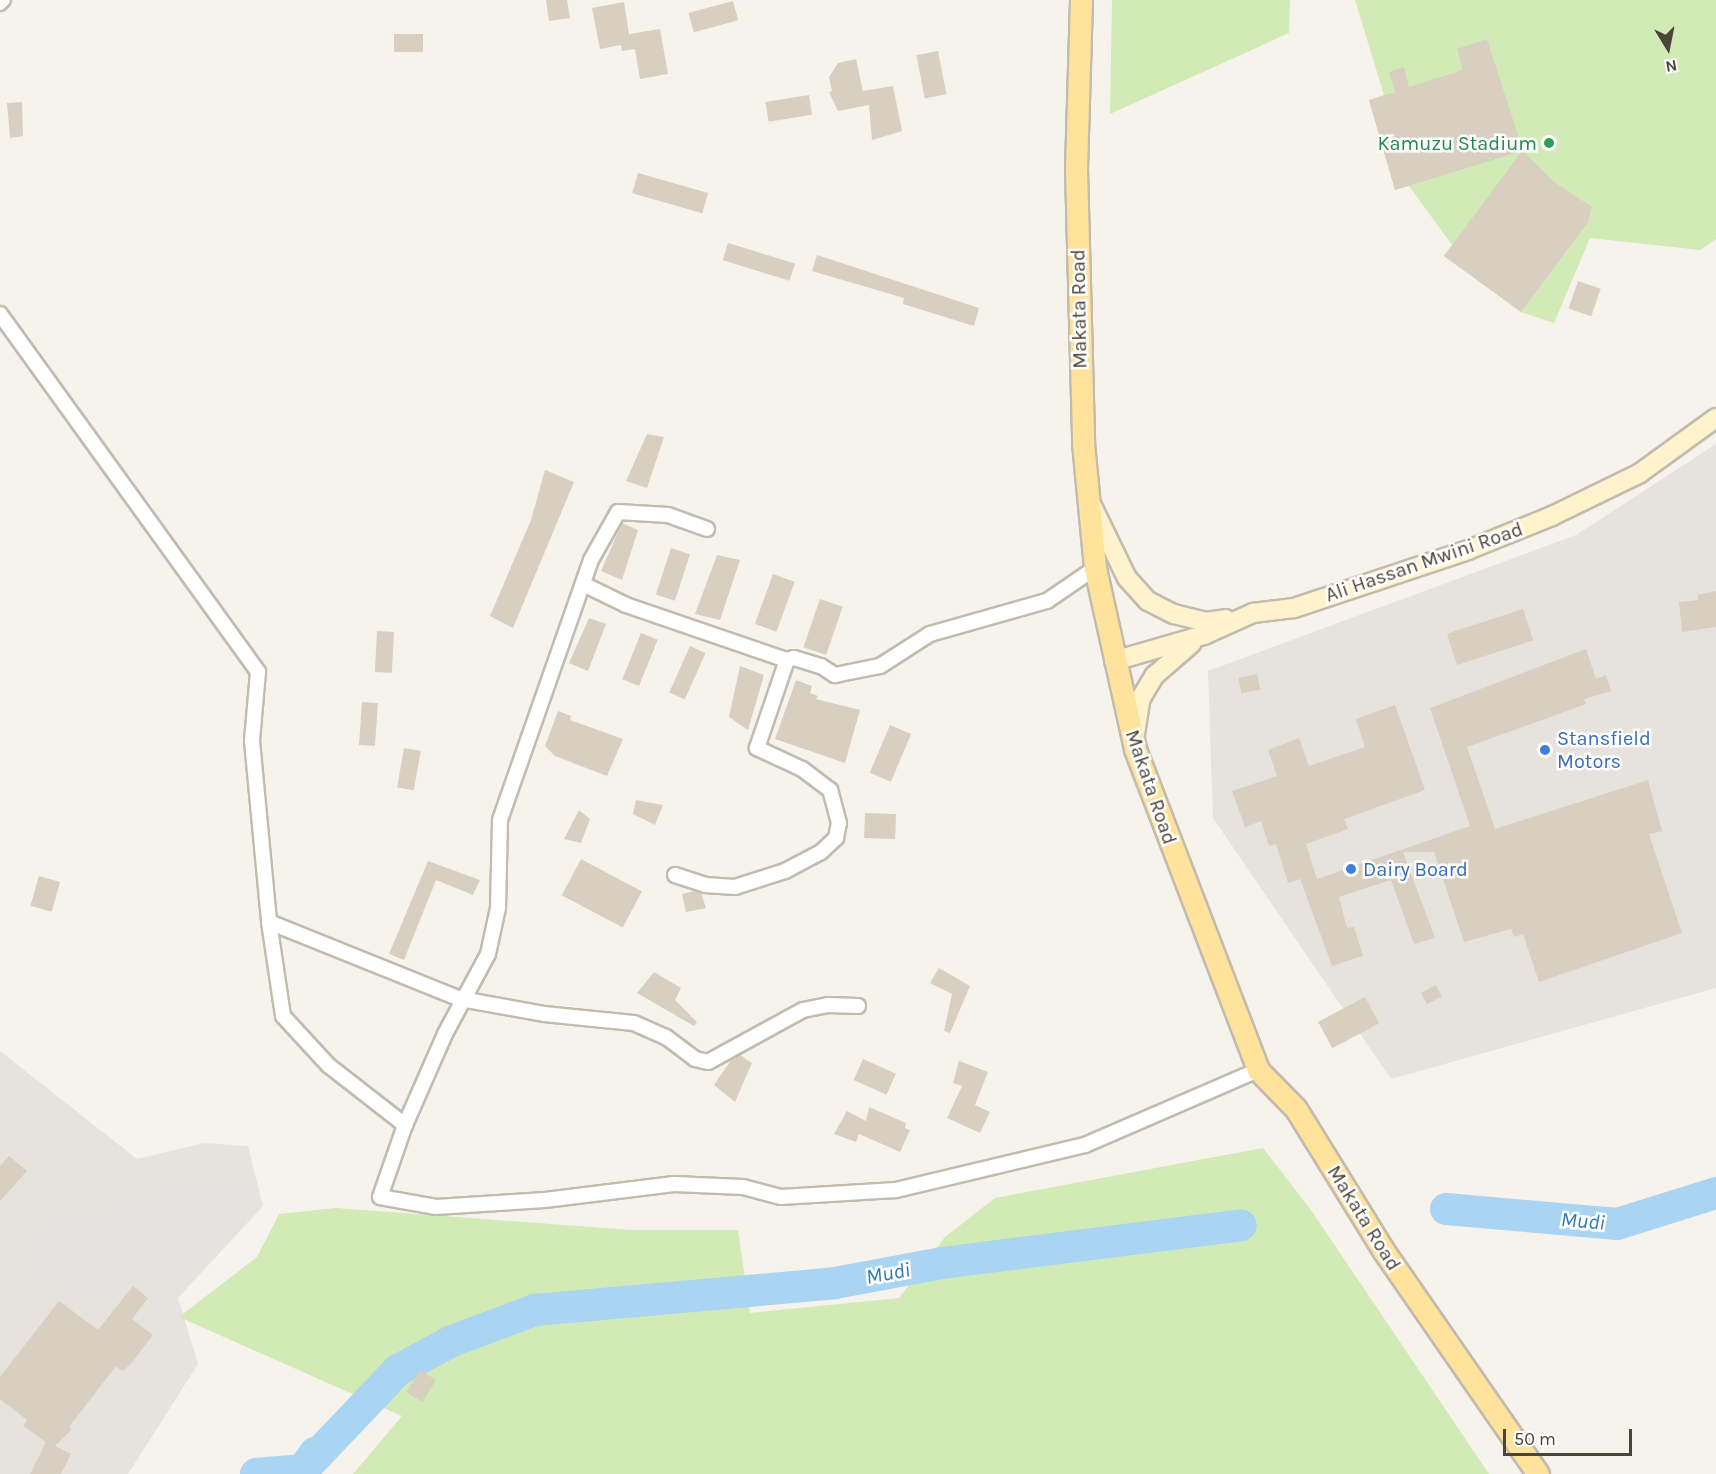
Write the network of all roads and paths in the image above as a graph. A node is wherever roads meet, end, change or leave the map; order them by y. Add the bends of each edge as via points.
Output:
1 (1081, 0) edge
2 (0, 314) edge
3 (1716, 418) edge
4 (1089, 502) junction
5 (707, 529) dead end
6 (1095, 568) junction
7 (583, 584) junction
8 (1253, 613) junction
9 (1204, 635) junction
10 (787, 660) junction
11 (1114, 661) junction
12 (1135, 749) junction
13 (675, 875) dead end
14 (269, 922) junction
15 (460, 999) junction
16 (858, 1006) dead end
17 (1257, 1070) junction
18 (405, 1125) junction
19 (1538, 1474) edge

1 - 4 main road, Makata Road via 1076,168 1078,342
2 - 14 street via 258,672 252,741
3 - 8 main road, Ali Hassan Mwini Road via 1640,472 1552,516 1294,608
4 - 6 main road, Makata Road
4 - 8 main road via 1127,578 1148,601 1173,614 1205,622
5 - 7 street via 669,515 618,512 591,560
6 - 10 street via 1047,600 930,634 880,666 835,675 794,658
6 - 11 main road, Makata Road
7 - 10 street via 626,605
7 - 15 street via 500,820 496,931 488,954
8 - 9 main road, Ali Hassan Mwini Road
9 - 11 main road, Ali Hassan Mwini Road
9 - 12 main road via 1159,672 1141,698
10 - 13 street via 757,748 802,769 830,790 839,823 836,838 821,852 785,871 735,887 705,885
11 - 12 main road, Makata Road
12 - 17 main road, Makata Road
14 - 15 street
14 - 18 street via 283,1016 328,1065
15 - 16 street via 544,1014 634,1023 666,1037 695,1059 708,1062 803,1010 828,1005
15 - 18 street
17 - 18 street via 1085,1145 896,1190 832,1197 781,1197 743,1188 674,1184 545,1200 436,1207 380,1197
17 - 19 main road, Makata Road via 1296,1109 1383,1250

